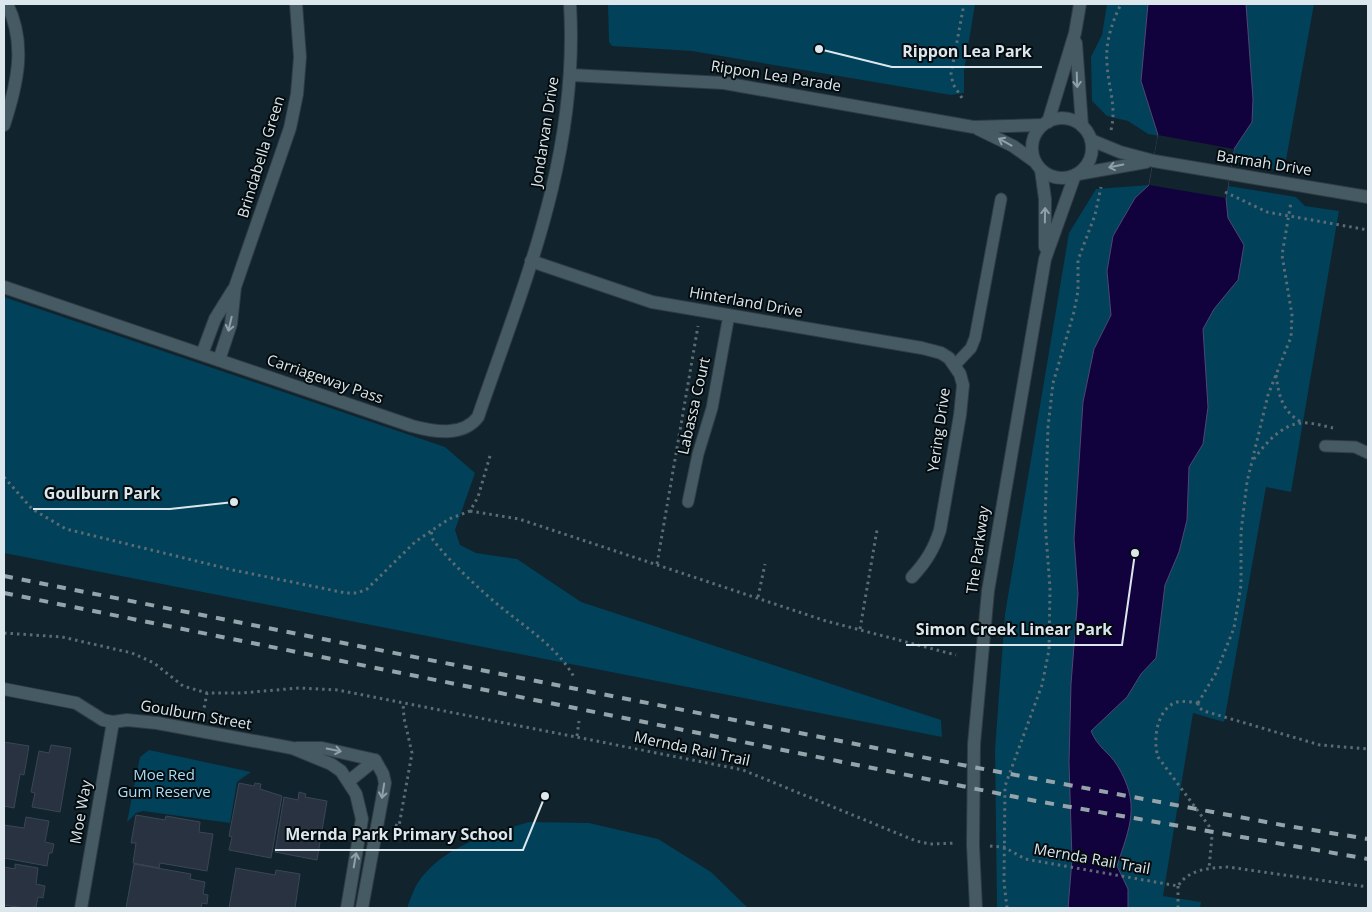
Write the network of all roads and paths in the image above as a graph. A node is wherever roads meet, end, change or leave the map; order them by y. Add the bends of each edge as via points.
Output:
1 (8, 4) edge
2 (296, 4) edge
3 (570, 4) edge
4 (964, 4) edge
5 (1080, 4) edge
6 (1121, 4) edge
7 (1075, 33) junction
8 (571, 75) junction
9 (962, 98) dead end
10 (1045, 123) junction
11 (4, 125) edge
12 (1082, 126) junction
13 (973, 127) junction
14 (1091, 140) junction
15 (1107, 147) junction
16 (1154, 160) junction
17 (1038, 166) junction
18 (1103, 169) junction
19 (1076, 175) junction
20 (1294, 185) junction
21 (1227, 193) dead end
22 (1368, 197) edge
23 (1001, 199) dead end
24 (1288, 216) junction
25 (1368, 230) edge
26 (1045, 259) junction
27 (531, 261) junction
28 (4, 287) edge
29 (235, 287) junction
30 (701, 310) junction
31 (729, 315) junction
32 (202, 354) junction
33 (219, 360) junction
34 (955, 364) junction
35 (1276, 373) junction
36 (1302, 422) junction
37 (1338, 428) dead end
38 (1325, 446) dead end
39 (1368, 453) edge
40 (490, 456) dead end
41 (1252, 462) junction
42 (4, 477) edge
43 (688, 502) dead end
44 (470, 511) junction
45 (877, 530) dead end
46 (431, 531) junction
47 (657, 564) junction
48 (765, 564) dead end
49 (912, 577) dead end
50 (758, 597) junction
51 (860, 630) junction
52 (4, 633) edge
53 (956, 655) dead end
54 (574, 677) dead end
55 (4, 688) edge
56 (403, 702) junction
57 (1198, 703) junction
58 (579, 721) dead end
59 (113, 722) junction
60 (577, 736) junction
61 (292, 748) junction
62 (1368, 749) edge
63 (375, 760) junction
64 (349, 782) junction
65 (378, 822) junction
66 (973, 844) junction
67 (1004, 847) junction
68 (1208, 868) junction
69 (1178, 886) junction
70 (1368, 888) edge
71 (81, 908) edge
72 (347, 908) edge
73 (362, 908) edge
74 (976, 908) edge
75 (1007, 908) edge
76 (1178, 908) edge

1 - 11 street via 16,25 19,69
2 - 29 street, Brindabella Green via 300,57 298,94 290,128
3 - 8 street, Jondarvan Drive
4 - 9 path via 951,74
5 - 7 street
6 - 15 path via 1107,48 1114,114
7 - 10 street
7 -> 12 street
8 - 13 street, Rippon Lea Parade via 724,82
8 - 27 street, Jondarvan Drive via 559,164
10 - 12 street via 1065,118
10 - 13 street, Rippon Lea Parade
10 - 17 street via 1032,141
12 - 14 street
17 -> 13 street, Rippon Lea Parade via 1013,146
14 - 15 street, Barmah Drive
14 - 19 street via 1090,159
15 - 16 street, Barmah Drive
16 -> 18 street, Barmah Drive
16 - 20 street, Barmah Drive
17 - 19 street via 1057,178
26 -> 17 street, The Parkway via 1046,199
18 - 19 street, Barmah Drive
18 - 67 path via 1095,215 1078,260 1078,291 1069,334 1053,383 1045,522 1050,606 1048,659 1042,686 1005,786
19 - 26 street, The Parkway
20 - 22 street, Barmah Drive
20 - 24 path
21 - 24 path via 1267,212
23 - 34 lane via 976,338
24 - 25 path
24 - 35 path via 1282,255 1293,327
26 - 66 street, The Parkway via 988,590 974,744
27 - 30 street, Hinterland Drive via 652,302
27 - 33 street, Carriageway Pass via 478,417 473,424 461,430 426,430
28 - 32 street, Carriageway Pass
29 - 32 street, Brindabella Green via 215,319
29 -> 33 street, Brindabella Green via 231,324
30 - 31 street, Hinterland Drive
30 - 47 path
31 - 34 street, Hinterland Drive via 922,348 940,353
31 - 43 lane, Labassa Court via 712,408
32 - 33 street, Carriageway Pass
34 - 49 street, Yering Drive via 963,385 962,401 940,530 926,563
35 - 36 path via 1282,402 1293,418
35 - 41 path
36 - 37 path
36 - 41 path via 1271,438
38 - 39 lane via 1355,447
40 - 44 path via 478,497
41 - 57 path via 1243,512 1238,611 1227,651
42 - 46 path via 32,509 66,529 346,594 366,589 414,542
44 - 46 path
44 - 47 path via 519,519
45 - 51 path
46 - 54 path via 440,549 501,607 539,636
47 - 50 path
48 - 50 path
50 - 51 path
51 - 53 path
52 - 56 path, Mernda Rail Trail via 54,636 132,653 154,663 183,686 207,692 316,688 357,692
55 - 59 street, Goulburn Street via 76,703
56 - 60 path, Mernda Rail Trail
56 - 65 path via 412,753 399,826
57 - 62 path via 1204,711 1320,745
57 - 68 path via 1175,702 1168,708 1156,731 1155,749 1209,826 1212,836
58 - 60 path
59 - 61 street, Goulburn Street via 157,722
59 - 71 street, Moe Way
60 - 66 path, Mernda Rail Trail via 743,770 916,841
61 -> 63 street via 322,748
61 - 64 street, Goulburn Street via 331,764
63 - 64 street
63 -> 65 street via 385,783
72 -> 64 street, Goulburn Street via 362,820 362,810
65 - 73 street
66 - 67 path, Mernda Rail Trail
66 - 74 street, The Parkway
67 - 69 path, Mernda Rail Trail via 1025,859
67 - 75 path
68 - 69 path via 1188,876
68 - 70 path via 1242,869
69 - 76 path

